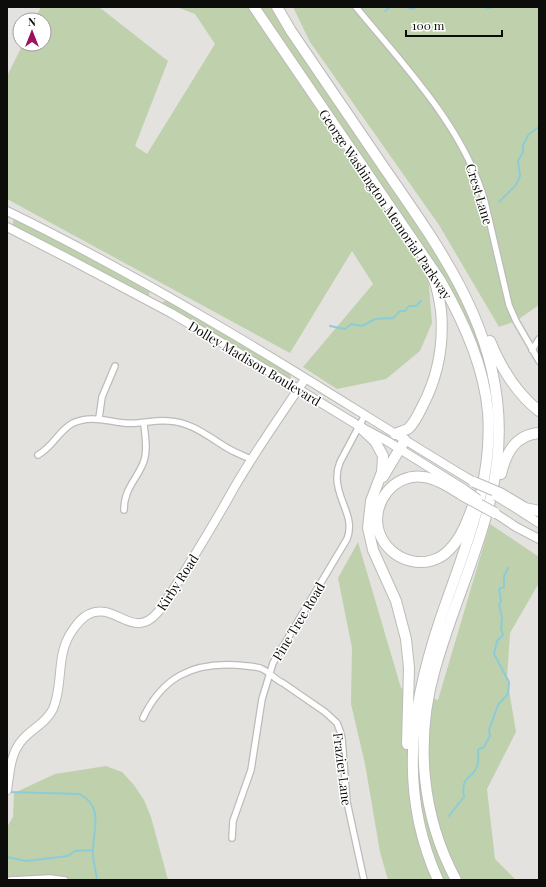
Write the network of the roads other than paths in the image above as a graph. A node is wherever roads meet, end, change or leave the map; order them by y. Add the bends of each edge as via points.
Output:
1 (254, 7) edge
2 (277, 7) edge
3 (356, 7) edge
4 (7, 212) edge
5 (7, 227) edge
6 (420, 250) junction
7 (160, 292) junction
8 (154, 304) junction
9 (471, 309) junction
10 (539, 339) edge
11 (532, 350) junction
12 (539, 361) edge
13 (115, 366) dead end
14 (305, 379) junction
15 (298, 389) junction
16 (539, 411) edge
17 (365, 416) junction
18 (99, 418) junction
19 (144, 424) junction
20 (359, 426) junction
21 (539, 433) edge
22 (395, 434) junction
23 (403, 445) junction
24 (38, 456) dead end
25 (251, 459) junction
26 (470, 480) joint
27 (484, 480) junction
28 (377, 487) junction
29 (463, 492) junction
30 (509, 502) junction
31 (124, 510) dead end
32 (539, 511) edge
33 (495, 513) joint
34 (539, 523) edge
35 (482, 533) junction
36 (539, 539) edge
37 (269, 674) junction
38 (143, 718) dead end
39 (7, 787) edge
40 (417, 818) junction
41 (232, 838) dead end
42 (10, 880) edge
43 (65, 880) edge
44 (364, 880) edge
45 (438, 880) edge
46 (456, 880) edge

1 - 6 highway, George Washington Memorial Parkway
2 - 9 highway, George Washington Memorial Parkway via 428,231
3 - 11 street, Crest Lane via 430,99 464,148 481,187 509,305
4 - 7 main road, Dolley Madison Boulevard
5 - 8 main road, Dolley Madison Boulevard
6 - 22 highway via 439,298 441,351 436,376 417,417 408,429
6 - 27 highway, George Washington Memorial Parkway via 440,280 458,315 480,372 488,419
7 - 8 main road
7 - 14 main road, Dolley Madison Boulevard via 244,340
8 - 15 main road, Dolley Madison Boulevard
9 - 16 highway via 506,374
9 - 35 highway, George Washington Memorial Parkway via 489,358 499,422 495,480
10 - 11 street
11 - 12 street, Crest Lane
13 - 18 street via 102,397
14 - 15 main road, Kirby Road
14 - 17 main road, Dolley Madison Boulevard
15 - 20 main road, Dolley Madison Boulevard
15 - 25 main road, Kirby Road
17 - 20 street, Pine Tree Road
17 - 22 main road, Dolley Madison Boulevard
18 - 19 street via 119,423
18 - 24 street via 72,424
19 - 25 street via 168,421 187,425
19 - 31 street via 144,459 126,495
20 - 23 main road, Dolley Madison Boulevard
20 - 28 highway via 375,441 382,456 382,472
20 - 37 street, Pine Tree Road via 340,462 337,478 337,486 350,521 350,533 279,651
21 - 35 highway via 523,438 510,449
22 - 23 main road, Dolley Madison Boulevard
23 - 26 main road, Dolley Madison Boulevard
23 - 28 highway
23 - 29 main road, Dolley Madison Boulevard
25 - 39 main road, Kirby Road via 190,563 162,608 154,616 147,621 135,623 108,612 95,612 82,619 74,628 62,654 56,701 44,721 16,748
26 - 30 highway, bridge via 500,493
27 - 29 highway via 457,540 449,551 440,557 426,562 408,560 397,556 382,539 378,525 379,507 387,492 399,482 410,477 424,476
27 - 40 highway, George Washington Memorial Parkway via 472,529 438,624 418,696 413,754
28 - 40 highway via 369,512 369,533 375,556 396,601 406,639 409,668 407,758
29 - 33 highway, bridge
30 - 32 highway
30 - 34 main road
33 - 36 main road
35 - 46 highway, George Washington Memorial Parkway via 441,646 426,706 424,729 423,763 428,799 440,843
37 - 38 street, Frazier Lane via 262,668 228,665 213,665 191,670 181,674 163,688
37 - 41 street, Pine Tree Road via 262,699 251,770 233,821
37 - 44 street, Frazier Lane via 325,712 337,724 342,738 350,816
40 - 45 highway, George Washington Memorial Parkway
42 - 43 street

